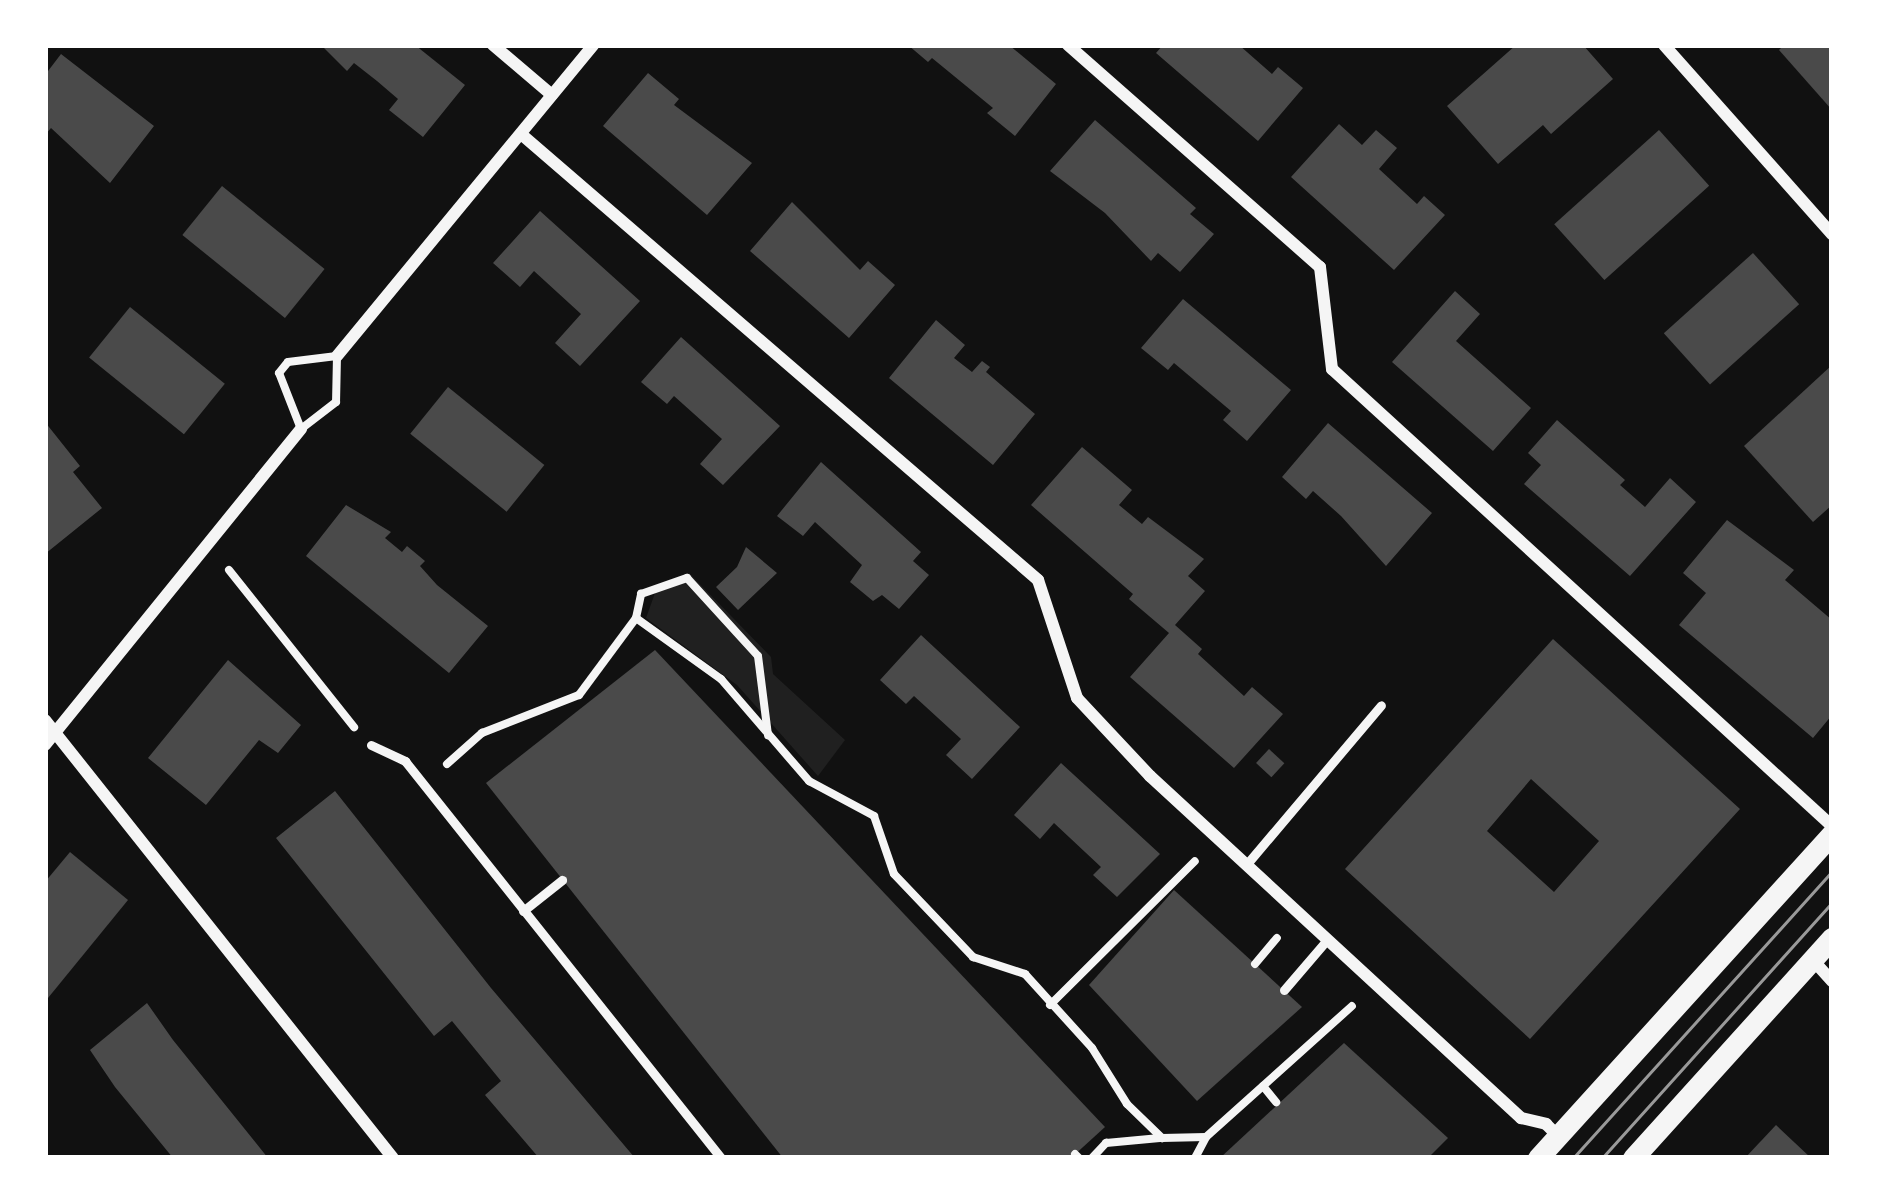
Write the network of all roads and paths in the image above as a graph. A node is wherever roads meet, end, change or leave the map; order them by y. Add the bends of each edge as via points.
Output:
1 (493, 45) edge
2 (593, 45) edge
3 (1068, 45) edge
4 (1664, 45) edge
5 (552, 95) junction
6 (521, 134) junction
7 (1832, 234) edge
8 (337, 356) junction
9 (301, 429) junction
10 (203, 544) junction
11 (636, 618) junction
12 (1381, 705) dead end
13 (45, 720) edge
14 (56, 732) junction
15 (768, 736) junction
16 (45, 745) edge
17 (371, 746) joint
18 (423, 785) junction
19 (1832, 830) edge
20 (1219, 840) junction
21 (1246, 865) junction
22 (562, 880) dead end
23 (523, 911) junction
24 (1832, 938) edge
25 (1326, 940) junction
26 (1812, 959) junction
27 (1832, 982) edge
28 (1376, 986) junction
29 (1284, 991) dead end
30 (1050, 1005) junction
31 (1263, 1086) junction
32 (1276, 1102) dead end
33 (1558, 1136) junction
34 (1206, 1137) junction
35 (1162, 1138) junction
36 (393, 1158) edge
37 (721, 1158) edge
38 (1092, 1158) edge
39 (1195, 1158) edge
40 (1538, 1158) edge
41 (1633, 1158) edge

1 - 5 street
2 - 5 street
3 - 19 street via 1320,267 1332,369
4 - 7 street
5 - 6 street
6 - 8 street
6 - 20 street via 1038,580 1077,698
8 - 9 path via 336,402
8 - 9 path via 288,362 280,373
9 - 10 street
10 - 14 street
10 - 17 path
11 - 15 path via 721,679
11 - 15 path via 641,594 687,578 758,656
11 - 18 path via 579,695 482,733
12 - 21 lane
13 - 14 street
14 - 16 street
14 - 36 street
15 - 30 path via 809,781 874,816 894,874 973,957 1025,974
17 - 18 lane via 405,761
18 - 23 lane
19 - 33 street
20 - 21 street
20 - 30 path
21 - 25 street
22 - 23 lane
23 - 37 lane
24 - 26 street
25 - 28 street
25 - 29 lane
26 - 27 street
26 - 41 street
28 - 31 path
28 - 33 street via 1521,1118
30 - 35 path
31 - 32 path
31 - 34 path
33 - 40 street
34 - 35 path
34 - 39 path
35 - 38 path via 1106,1143

